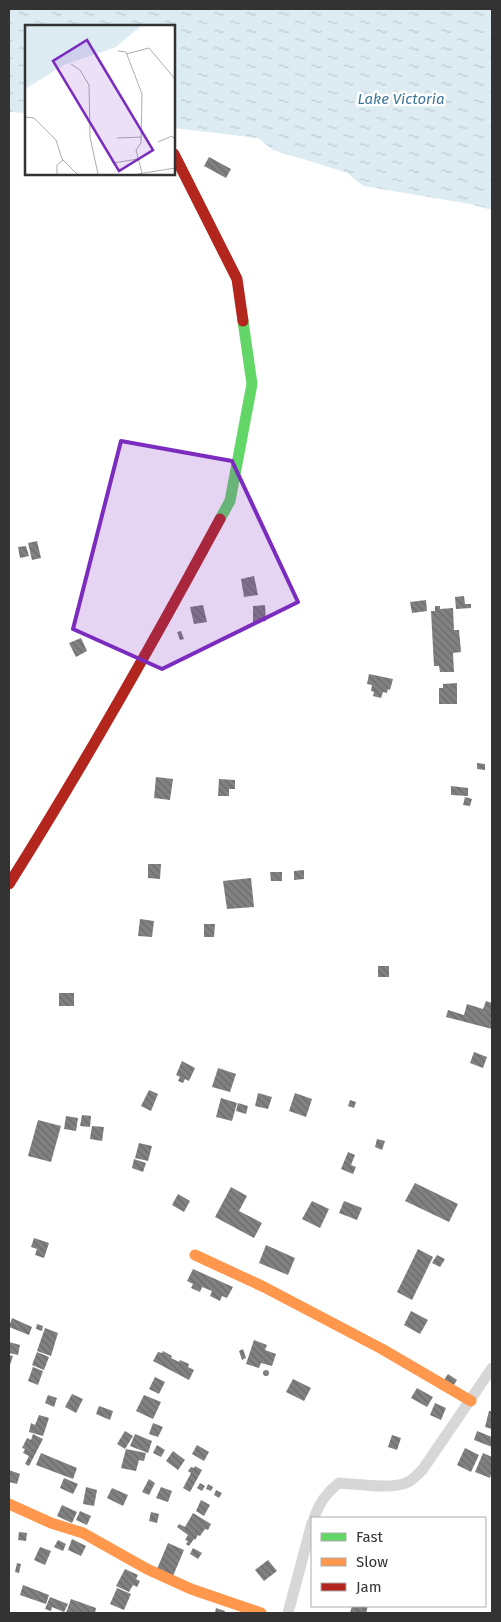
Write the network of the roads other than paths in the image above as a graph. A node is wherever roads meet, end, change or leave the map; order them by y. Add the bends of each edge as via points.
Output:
1 (175, 156) edge
2 (9, 884) edge
3 (195, 1254) dead end
4 (492, 1368) edge
5 (470, 1402) junction
6 (9, 1504) edge
7 (314, 1517) edge
8 (311, 1527) edge
9 (261, 1613) edge
10 (288, 1613) edge

1 - 2 street via 237,279 252,384 230,501 124,692
3 - 5 street via 382,1349
4 - 5 street
5 - 7 street via 423,1469 408,1482 396,1486 339,1484 327,1492
6 - 9 street via 83,1533 191,1590
8 - 10 street

